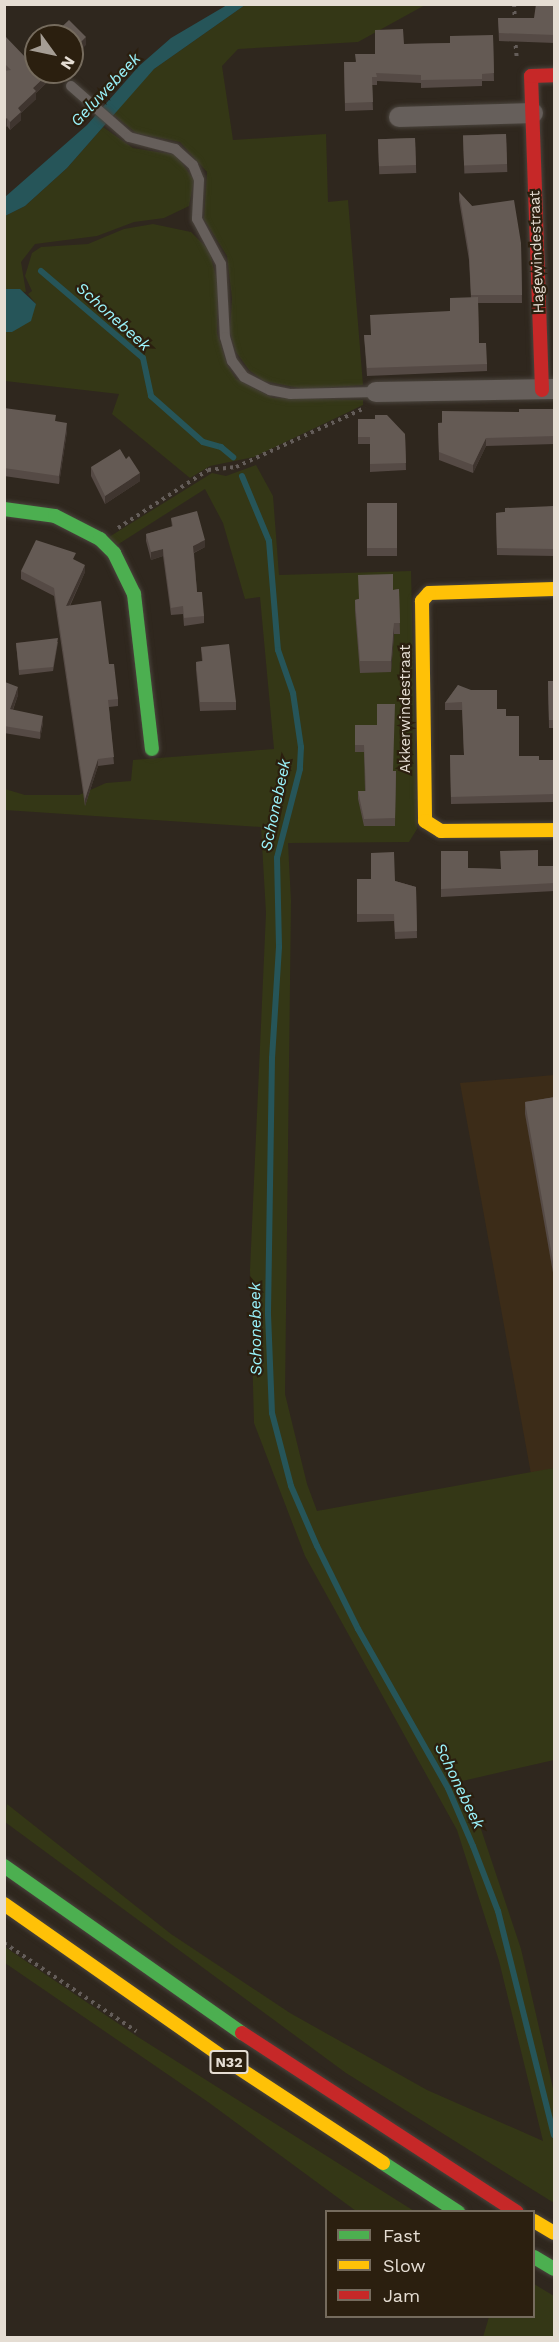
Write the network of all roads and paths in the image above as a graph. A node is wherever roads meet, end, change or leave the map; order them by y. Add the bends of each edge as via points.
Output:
1 (514, 4) edge
2 (555, 75) edge
3 (531, 76) junction
4 (71, 86) dead end
5 (533, 113) junction
6 (399, 117) dead end
7 (548, 390) edge
8 (376, 392) junction
9 (4, 508) edge
10 (100, 539) junction
11 (555, 589) edge
12 (152, 749) dead end
13 (555, 830) edge
14 (4, 1866) edge
15 (4, 1904) edge
16 (456, 2210) edge
17 (515, 2210) edge
18 (535, 2222) edge
19 (555, 2233) edge
20 (535, 2258) edge
21 (555, 2269) edge

1 - 3 path via 517,62
2 - 3 main road
3 - 5 main road, Hagewindestraat
4 - 8 lane via 129,137 175,149 194,165 199,180 197,219 220,264 225,337 232,361 244,377 270,390 290,394
5 - 6 street
5 - 7 main road, Hagewindestraat
7 - 8 street, Hagewindestraat
8 - 10 path via 372,405 283,448 236,467 208,470
9 - 10 main road via 55,516
10 - 12 main road via 114,553 134,594
11 - 13 main road, Akkerwindestraat via 429,594 422,601 426,821 441,831
14 - 17 main road, N32 via 250,2039
15 - 16 main road, N32 via 231,2063
18 - 19 main road
20 - 21 main road

